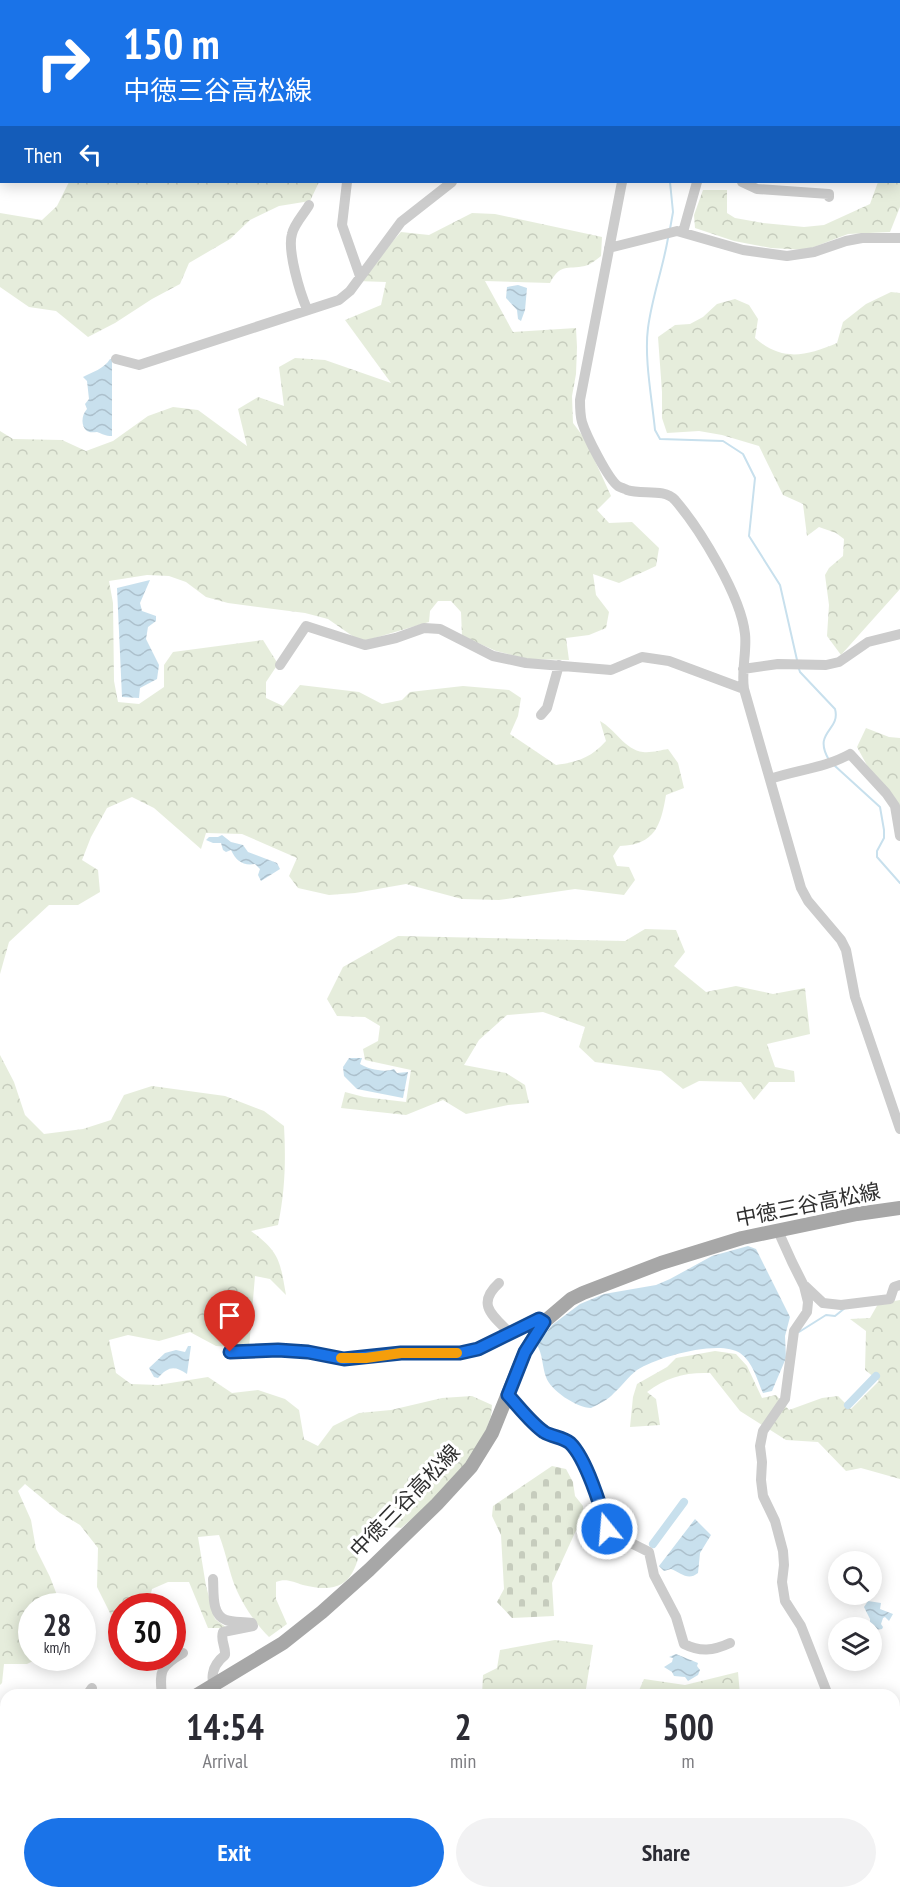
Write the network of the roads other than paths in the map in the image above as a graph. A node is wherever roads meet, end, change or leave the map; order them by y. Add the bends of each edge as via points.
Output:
1 (347, 183) edge
2 (451, 183) edge
3 (622, 183) edge
4 (696, 183) edge
5 (744, 183) edge
6 (829, 197) dead end
7 (309, 205) dead end
8 (674, 232) junction
9 (900, 238) edge
10 (609, 248) junction
11 (360, 276) junction
12 (306, 309) junction
13 (116, 359) dead end
14 (900, 634) edge
15 (559, 664) junction
16 (280, 665) dead end
17 (743, 669) junction
18 (744, 689) junction
19 (541, 715) dead end
20 (770, 778) junction
21 (900, 836) edge
22 (900, 1129) edge
23 (900, 1208) edge
24 (778, 1231) junction
25 (499, 1283) dead end
26 (900, 1285) edge
27 (804, 1286) junction
28 (544, 1322) junction
29 (509, 1332) junction
30 (230, 1352) dead end
31 (508, 1395) junction
32 (213, 1579) dead end
33 (730, 1643) dead end
34 (162, 1671) edge
35 (162, 1689) edge
36 (215, 1689) edge
37 (218, 1689) edge
38 (826, 1689) edge

1 - 11 street via 342,225
2 - 11 street via 401,222
3 - 10 street
4 - 8 street
5 - 6 street via 757,189
7 - 12 street via 292,231 290,242
8 - 9 street via 743,250 787,256 862,238
8 - 10 street
10 - 17 street via 580,400 582,422 618,486 674,499 711,550 742,621
11 - 12 street via 339,300
12 - 13 street via 140,365
14 - 17 street via 868,642 839,662 826,665 799,663
15 - 16 street via 493,656 440,629 424,628 365,645 306,626
15 - 18 street via 611,670 642,657 669,661
15 - 19 street via 547,708
17 - 18 street
18 - 20 street
20 - 21 street via 850,754 895,806
20 - 22 street via 801,888 846,950 855,997
23 - 24 main road, 中徳三谷高松線
24 - 27 street
24 - 28 main road, 中徳三谷高松線 via 715,1246 614,1280 571,1299
25 - 29 street via 492,1289 487,1306
26 - 27 street via 894,1287 890,1299 842,1305 823,1303
27 - 38 street via 807,1312 794,1331 785,1399 763,1431 760,1480 783,1551 785,1601 801,1626
28 - 29 street via 539,1319
28 - 31 main road, 中徳三谷高松線 via 525,1352
29 - 30 street via 478,1349 460,1353 401,1353 344,1359 288,1350
31 - 33 street via 540,1430 571,1444 591,1481 607,1529 649,1552 654,1575 676,1617 684,1644 704,1650
31 - 37 main road, 中徳三谷高松線 via 492,1433 471,1467 437,1504 322,1612
32 - 36 street via 218,1615 253,1626 223,1632 226,1650 213,1669
34 - 35 street

